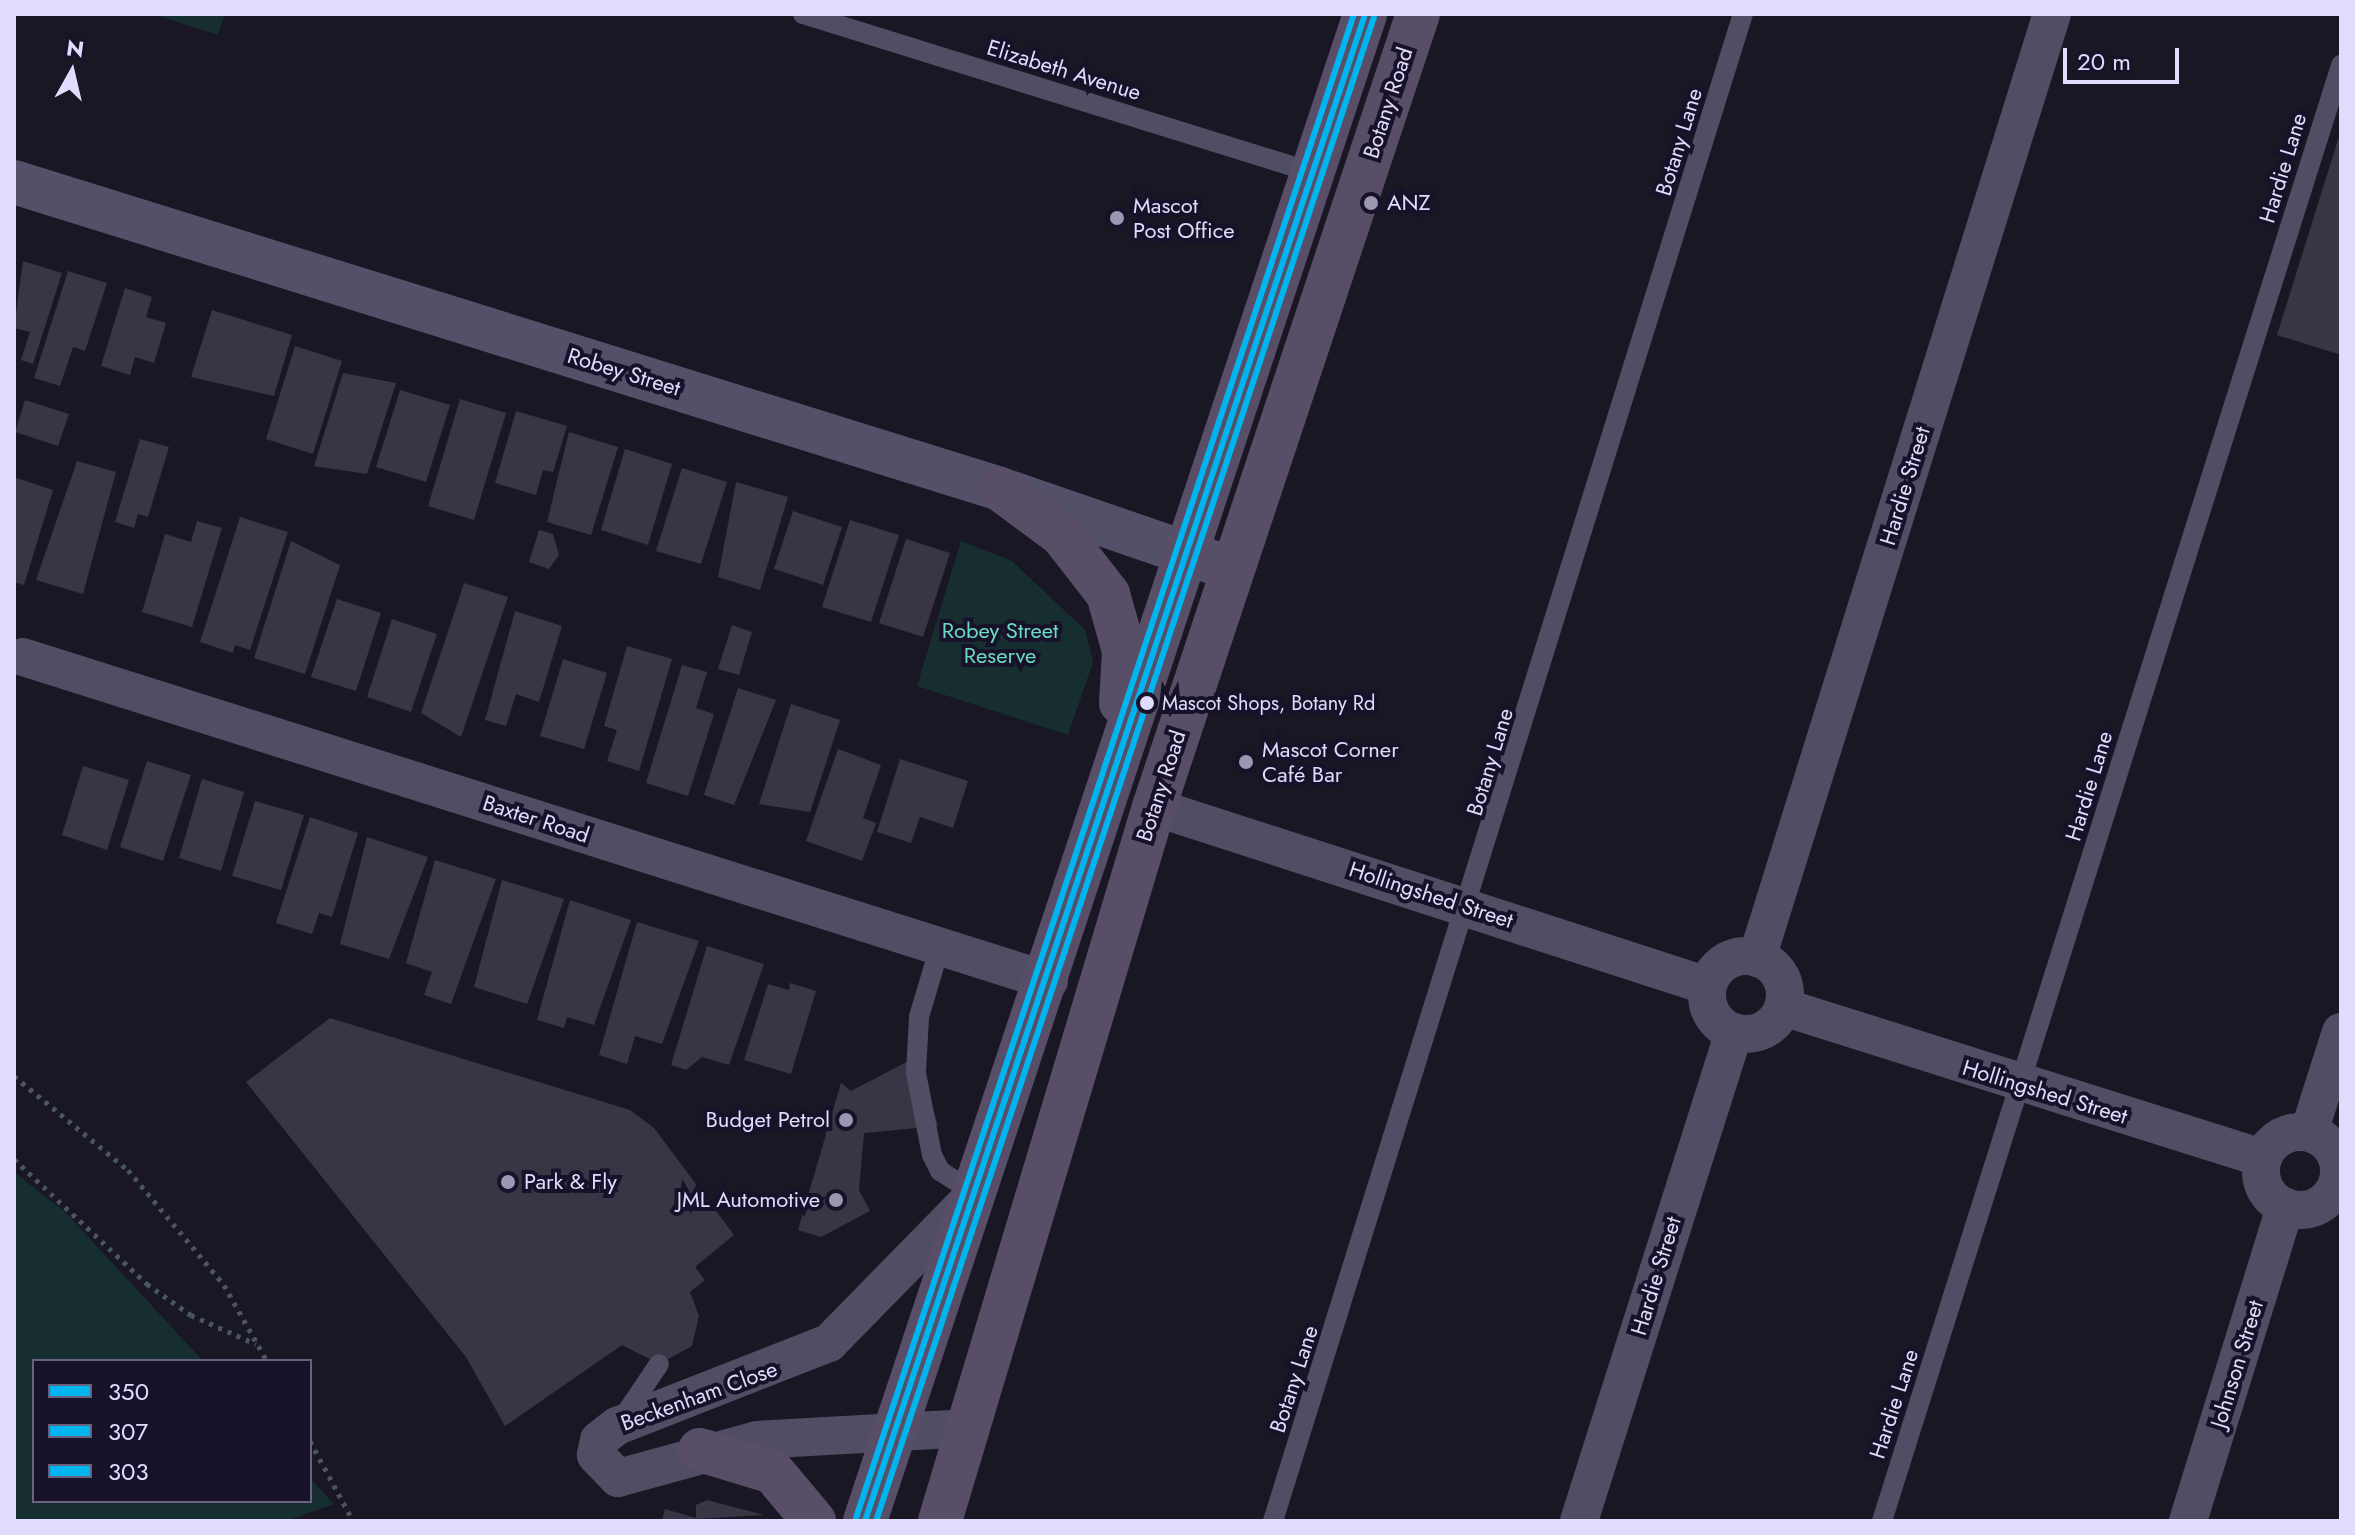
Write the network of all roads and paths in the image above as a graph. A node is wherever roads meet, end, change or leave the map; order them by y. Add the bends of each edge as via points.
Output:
1 (803, 14) edge
2 (1365, 14) edge
3 (1418, 14) edge
4 (1743, 14) edge
5 (2052, 14) edge
6 (2341, 65) edge
7 (1311, 172) junction
8 (14, 182) edge
9 (1000, 489) junction
10 (1182, 552) junction
11 (1232, 569) junction
12 (23, 657) dead end
13 (1111, 788) junction
14 (1154, 807) junction
15 (1470, 907) junction
16 (940, 946) junction
17 (1757, 958) junction
18 (1049, 981) junction
19 (1708, 986) junction
20 (1783, 1007) junction
21 (1734, 1032) junction
22 (2341, 1032) edge
23 (14, 1076) edge
24 (2019, 1086) junction
25 (2309, 1132) junction
26 (2262, 1158) junction
27 (14, 1159) edge
28 (2339, 1182) edge
29 (975, 1193) junction
30 (2285, 1207) junction
31 (257, 1344) junction
32 (266, 1359) edge
33 (659, 1364) dead end
34 (617, 1426) junction
35 (970, 1428) junction
36 (898, 1429) junction
37 (312, 1445) edge
38 (700, 1450) junction
39 (353, 1521) edge
40 (814, 1521) edge
41 (865, 1521) edge
42 (940, 1521) edge
43 (1273, 1521) edge
44 (1579, 1521) edge
45 (1882, 1521) edge
46 (2188, 1521) edge

1 - 7 lane, Elizabeth Avenue
2 - 7 main road
3 - 11 main road, Botany Road
4 - 15 lane, Botany Lane
5 - 17 street, Hardie Street
6 - 24 lane, Hardie Lane
7 - 10 main road
8 - 9 street, Robey Street
9 - 10 street, Robey Street
9 - 13 main road via 1092,568 1119,621 1121,714
10 - 11 street, Robey Street
10 - 13 main road
11 - 14 main road, Botany Road
12 - 16 street, Baxter Road
13 - 18 main road
14 - 15 street, Hollingshed Street
14 - 35 main road, Botany Road
15 - 19 street, Hollingshed Street
15 - 43 lane, Botany Lane
16 - 18 street, Baxter Road
16 - 29 lane via 919,1017 916,1073 932,1155 940,1171
17 - 19 street via 1721,965
17 - 20 street via 1781,977
18 - 29 main road
19 - 21 street via 1715,1019
20 - 21 street via 1758,1032
20 - 24 street, Hollingshed Street
21 - 44 street, Hardie Street
22 - 25 street
23 - 31 path via 128,1170 224,1285
24 - 26 street, Hollingshed Street
24 - 45 lane, Hardie Lane
25 - 26 street via 2286,1134
25 - 28 street via 2330,1146
26 - 30 street via 2262,1181
27 - 31 path via 147,1284 191,1315
28 - 30 street via 2323,1203
29 - 34 street, Beckenham Close via 829,1343
29 - 36 main road
30 - 46 street, Johnson Street
31 - 32 path
33 - 34 lane
34 - 38 street, Beckenham Close via 599,1440 596,1455 618,1478
35 - 36 street
35 - 42 main road, Botany Road
36 - 38 street, Beckenham Close
36 - 41 main road
37 - 39 path
38 - 40 main road via 773,1472

